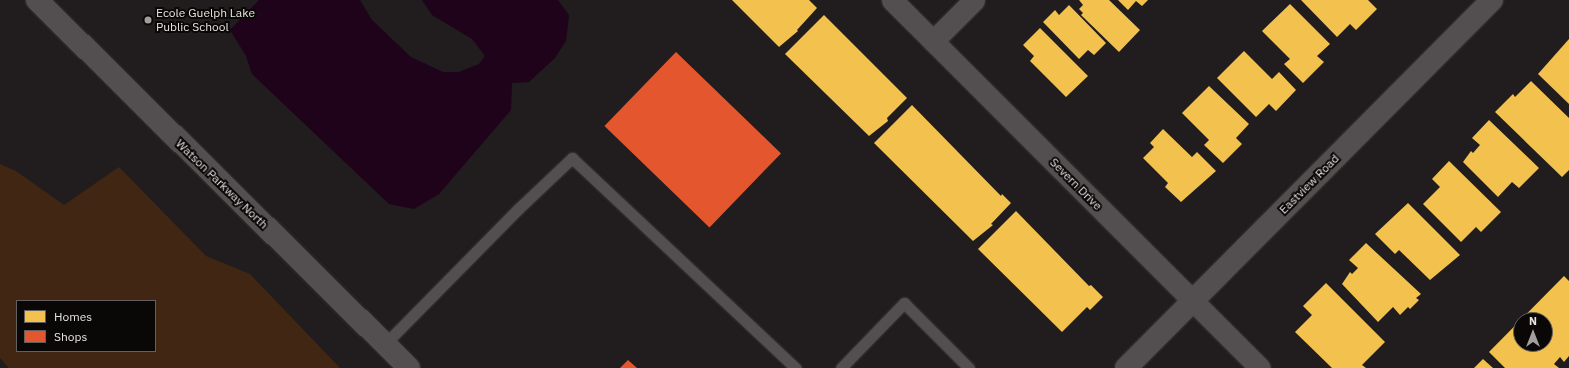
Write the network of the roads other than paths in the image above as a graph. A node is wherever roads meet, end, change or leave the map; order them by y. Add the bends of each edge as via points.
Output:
1 (37, 0) edge
2 (892, 0) edge
3 (974, 0) edge
4 (1492, 0) edge
5 (933, 41) junction
6 (1193, 301) junction
7 (385, 344) junction
8 (409, 368) edge
9 (796, 368) edge
10 (840, 368) edge
11 (969, 368) edge
12 (1126, 368) edge
13 (1260, 368) edge

1 - 7 main road, Watson Parkway North
2 - 5 street, Severn Drive
3 - 5 street
4 - 6 main road, Eastview Road
5 - 6 street, Severn Drive
6 - 12 main road, Eastview Road
6 - 13 street, Severn Drive
7 - 8 main road, Watson Parkway North
7 - 9 lane via 572,158
10 - 11 lane via 904,303

